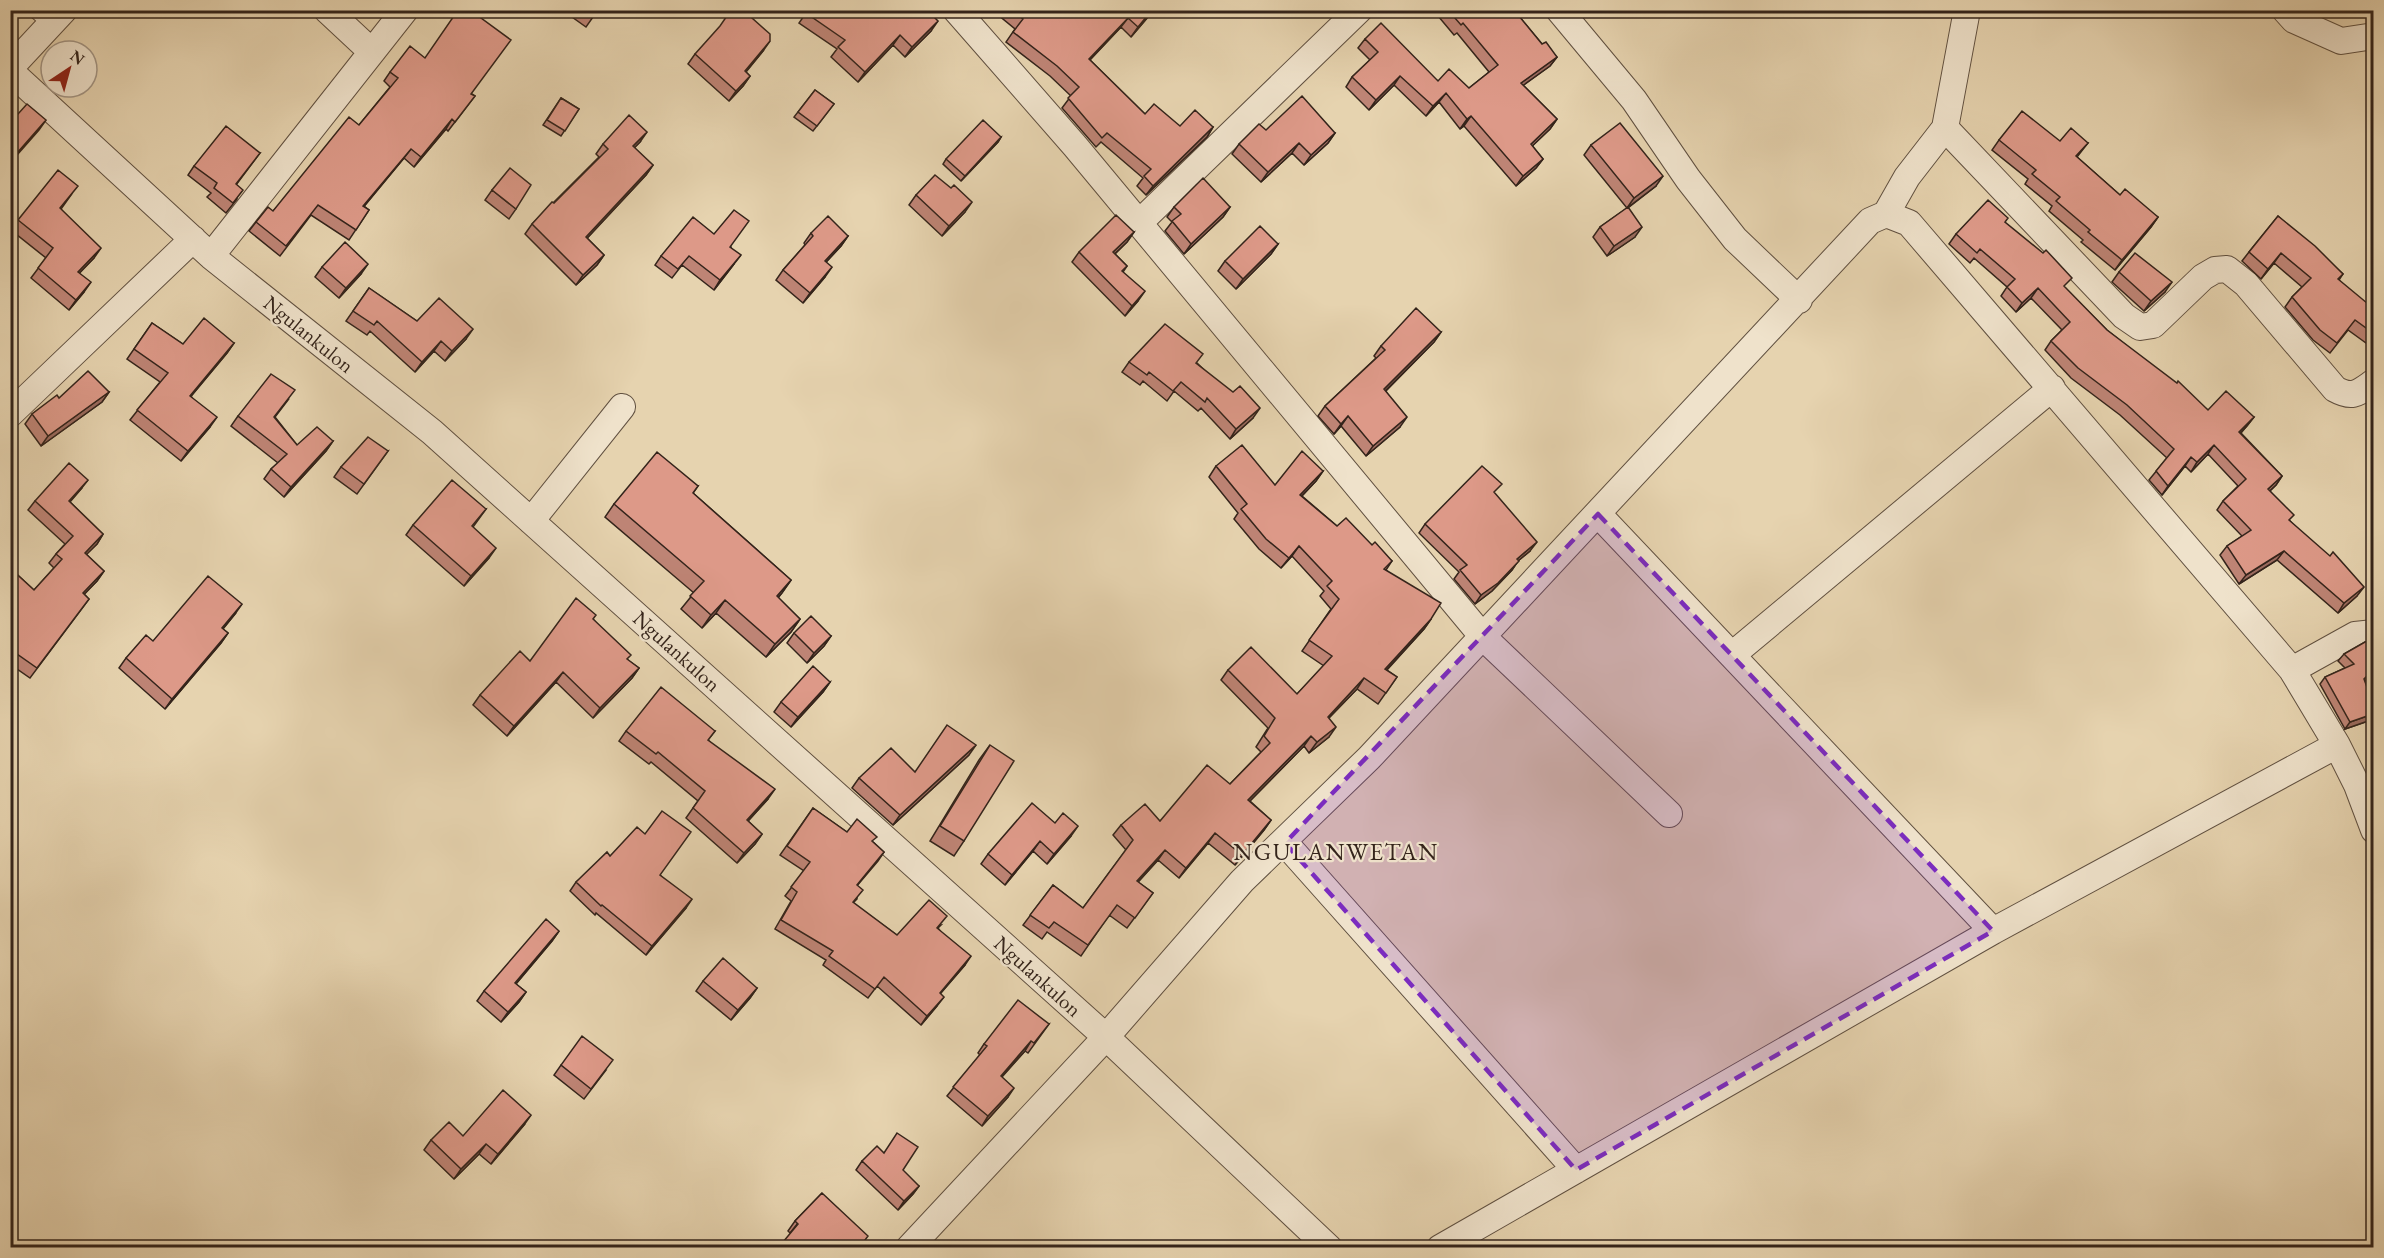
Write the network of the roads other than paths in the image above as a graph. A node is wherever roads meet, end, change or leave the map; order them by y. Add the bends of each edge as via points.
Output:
1 (327, 10) edge
2 (405, 10) edge
3 (956, 10) edge
4 (1359, 10) edge
5 (1559, 10) edge
6 (1967, 10) edge
7 (2285, 10) edge
8 (49, 15) edge
9 (2373, 36) edge
10 (372, 52) junction
11 (10, 69) edge
12 (1945, 128) junction
13 (1886, 214) junction
14 (1139, 223) junction
15 (202, 248) junction
16 (1799, 300) junction
17 (2373, 382) edge
18 (2052, 388) junction
19 (622, 407) dead end
20 (10, 414) edge
21 (1598, 514) junction
22 (531, 521) junction
23 (2373, 633) edge
24 (1483, 637) junction
25 (1732, 656) junction
26 (2292, 670) junction
27 (2337, 745) junction
28 (1669, 814) dead end
29 (2373, 830) edge
30 (1285, 843) junction
31 (1993, 931) junction
32 (1106, 1037) junction
33 (1576, 1170) junction
34 (909, 1248) edge
35 (1329, 1248) edge
36 (1440, 1248) edge

1 - 10 street
2 - 10 street
3 - 14 street
4 - 14 street
5 - 16 street via 1634,100 1735,239
6 - 12 street
7 - 9 street via 2294,20 2341,41
8 - 11 street
10 - 15 street
11 - 15 street, Ngulankulon
12 - 13 street via 1907,177
12 - 17 street via 2124,316 2140,327 2153,326 2203,277 2215,270 2228,269 2246,284 2335,389 2347,395 2359,393
13 - 16 street via 1870,221
13 - 18 street via 1909,224
14 - 24 street
15 - 20 street
15 - 22 street, Ngulankulon via 432,432
16 - 21 street
18 - 25 street
18 - 26 street
19 - 22 street
21 - 24 street
21 - 25 street
22 - 32 street, Ngulankulon
23 - 26 street via 2355,635
24 - 28 street
24 - 30 street
25 - 31 street
26 - 27 street
27 - 29 street
27 - 31 street
30 - 32 street via 1242,881
30 - 33 street
31 - 33 street
32 - 34 street
32 - 35 street, Ngulankulon
33 - 36 street

